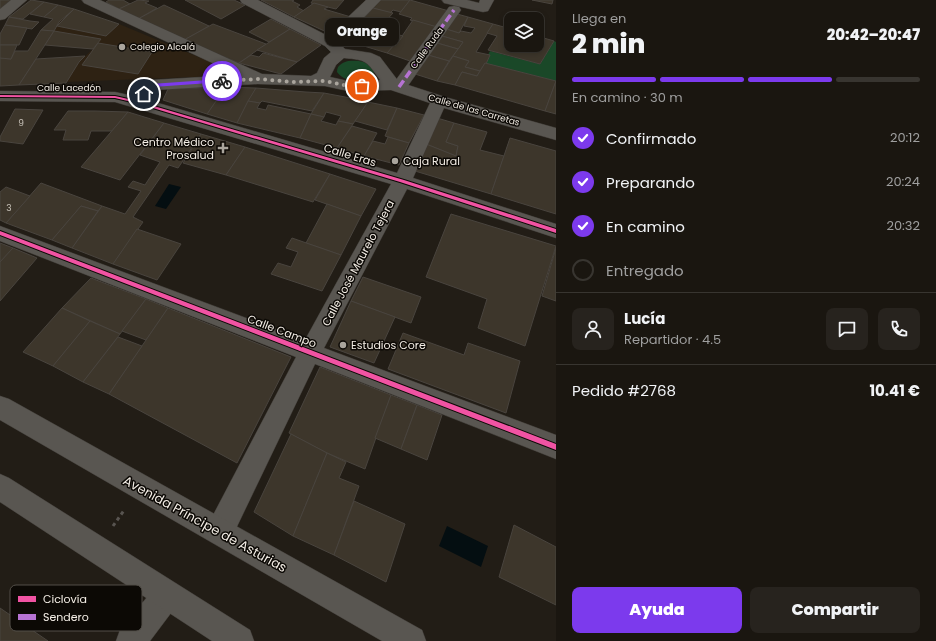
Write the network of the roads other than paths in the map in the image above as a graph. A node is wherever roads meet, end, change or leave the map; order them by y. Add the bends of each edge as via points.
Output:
1 (20, 0) edge
2 (89, 0) edge
3 (247, 0) edge
4 (374, 0) edge
5 (485, 4) edge
6 (452, 5) edge
7 (2, 14) edge
8 (336, 48) junction
9 (258, 79) junction
10 (320, 81) junction
11 (396, 86) junction
12 (0, 96) edge
13 (439, 101) junction
14 (137, 102) junction
15 (556, 134) edge
16 (402, 181) junction
17 (556, 231) edge
18 (0, 233) edge
19 (310, 352) junction
20 (0, 407) edge
21 (556, 447) edge
22 (0, 486) edge
23 (220, 531) junction
24 (168, 595) junction
25 (142, 628) edge
26 (140, 631) edge
27 (132, 641) edge
28 (238, 641) edge
29 (411, 641) edge

1 - 7 street
2 - 9 street
3 - 8 street
4 - 8 street
5 - 6 street
6 - 11 street, Calle Ruda
8 - 10 street
8 - 11 street via 377,62 385,78
9 - 10 street, Calle de las Carretas
9 - 14 street, Calle de las Carretas via 151,85
10 - 11 street, Calle de las Carretas via 348,86
11 - 13 street, Calle de las Carretas
12 - 14 street, Calle Lacedón via 115,97
13 - 15 street, Calle de las Carretas
13 - 16 street, Calle José Maurelo Tejera
14 - 16 street, Calle Eras
16 - 17 street, Calle Eras
16 - 19 street, Calle José Maurelo Tejera
18 - 19 street, Calle Campo
19 - 21 street, Calle Campo
19 - 23 street, Calle José Maurelo Tejera
20 - 23 street, Avenida Príncipe de Asturias
22 - 24 street
23 - 29 street, Avenida Príncipe de Asturias
24 - 25 street
24 - 28 street
26 - 27 street

